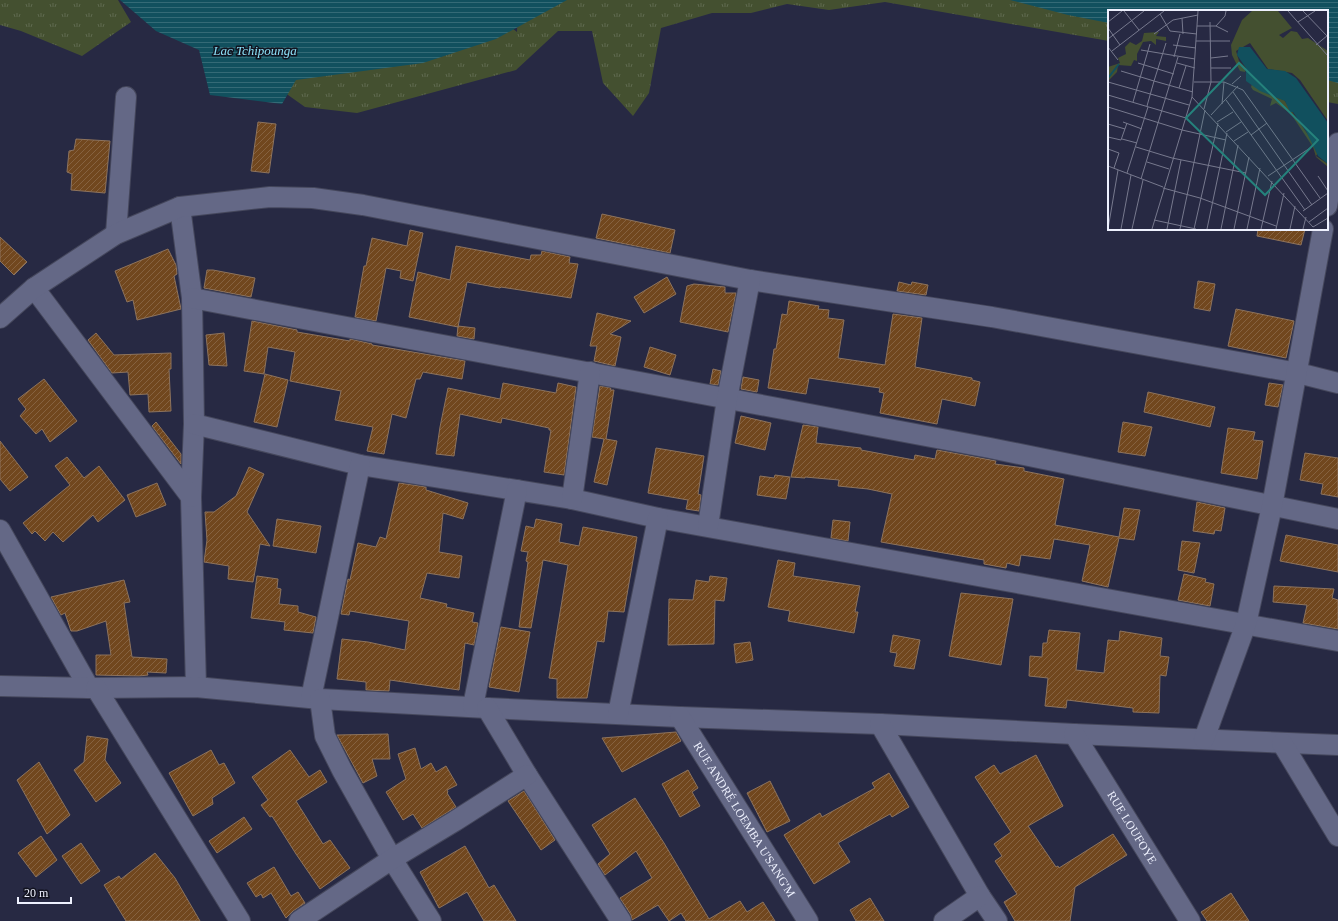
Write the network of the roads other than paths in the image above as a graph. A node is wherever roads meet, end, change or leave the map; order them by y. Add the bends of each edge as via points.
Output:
1 (126, 98) dead end
2 (1338, 144) edge
3 (1328, 200) edge
4 (180, 207) junction
5 (1323, 230) edge
6 (116, 234) junction
7 (750, 280) junction
8 (34, 288) junction
9 (192, 298) junction
10 (0, 318) edge
11 (590, 372) junction
12 (1298, 372) junction
13 (1338, 383) edge
14 (727, 399) junction
15 (194, 424) junction
16 (360, 465) junction
17 (517, 490) junction
18 (191, 497) junction
19 (572, 499) junction
20 (1272, 506) junction
21 (658, 518) junction
22 (1338, 519) edge
23 (708, 526) junction
24 (0, 530) edge
25 (1246, 624) junction
26 (1338, 642) edge
27 (0, 686) edge
28 (196, 687) junction
29 (92, 688) junction
30 (315, 698) junction
31 (480, 707) junction
32 (618, 714) junction
33 (680, 717) junction
34 (880, 724) junction
35 (1074, 734) junction
36 (1204, 740) junction
37 (1282, 743) junction
38 (1338, 745) edge
39 (527, 775) junction
40 (1338, 836) edge
41 (392, 859) junction
42 (980, 896) junction
43 (240, 921) edge
44 (299, 921) edge
45 (431, 921) edge
46 (620, 921) edge
47 (808, 921) edge
48 (944, 921) edge
49 (997, 921) edge
50 (1190, 921) edge

1 - 6 street
2 - 3 street
4 - 6 street
4 - 7 street via 270,197 313,198 363,205
4 - 9 street
5 - 12 street
6 - 8 street
7 - 12 street via 992,317
7 - 14 street
8 - 10 street
8 - 18 street
9 - 11 street
9 - 15 street
11 - 14 street
11 - 19 street
12 - 13 street
12 - 20 street
14 - 20 street via 990,448
14 - 23 street
15 - 16 street
15 - 18 street
16 - 17 street
16 - 30 street
17 - 19 street
17 - 31 street
18 - 28 street
19 - 21 street
20 - 22 street
20 - 25 street
21 - 23 street
21 - 32 street
23 - 25 street
24 - 29 street
25 - 26 street
25 - 36 street
27 - 29 street
28 - 29 street
28 - 30 street
29 - 43 street
30 - 31 street
30 - 41 street via 325,736
31 - 32 street
31 - 39 street
32 - 33 street
33 - 34 street
33 - 47 street, RUE ANDRÉ LOEMBA U'SANG'M
34 - 35 street
34 - 42 street
35 - 36 street
35 - 50 street, RUE LOUFOYE
36 - 37 street
37 - 38 street
37 - 40 street
39 - 41 street
39 - 46 street
41 - 44 street
41 - 45 street
42 - 48 street
42 - 49 street

